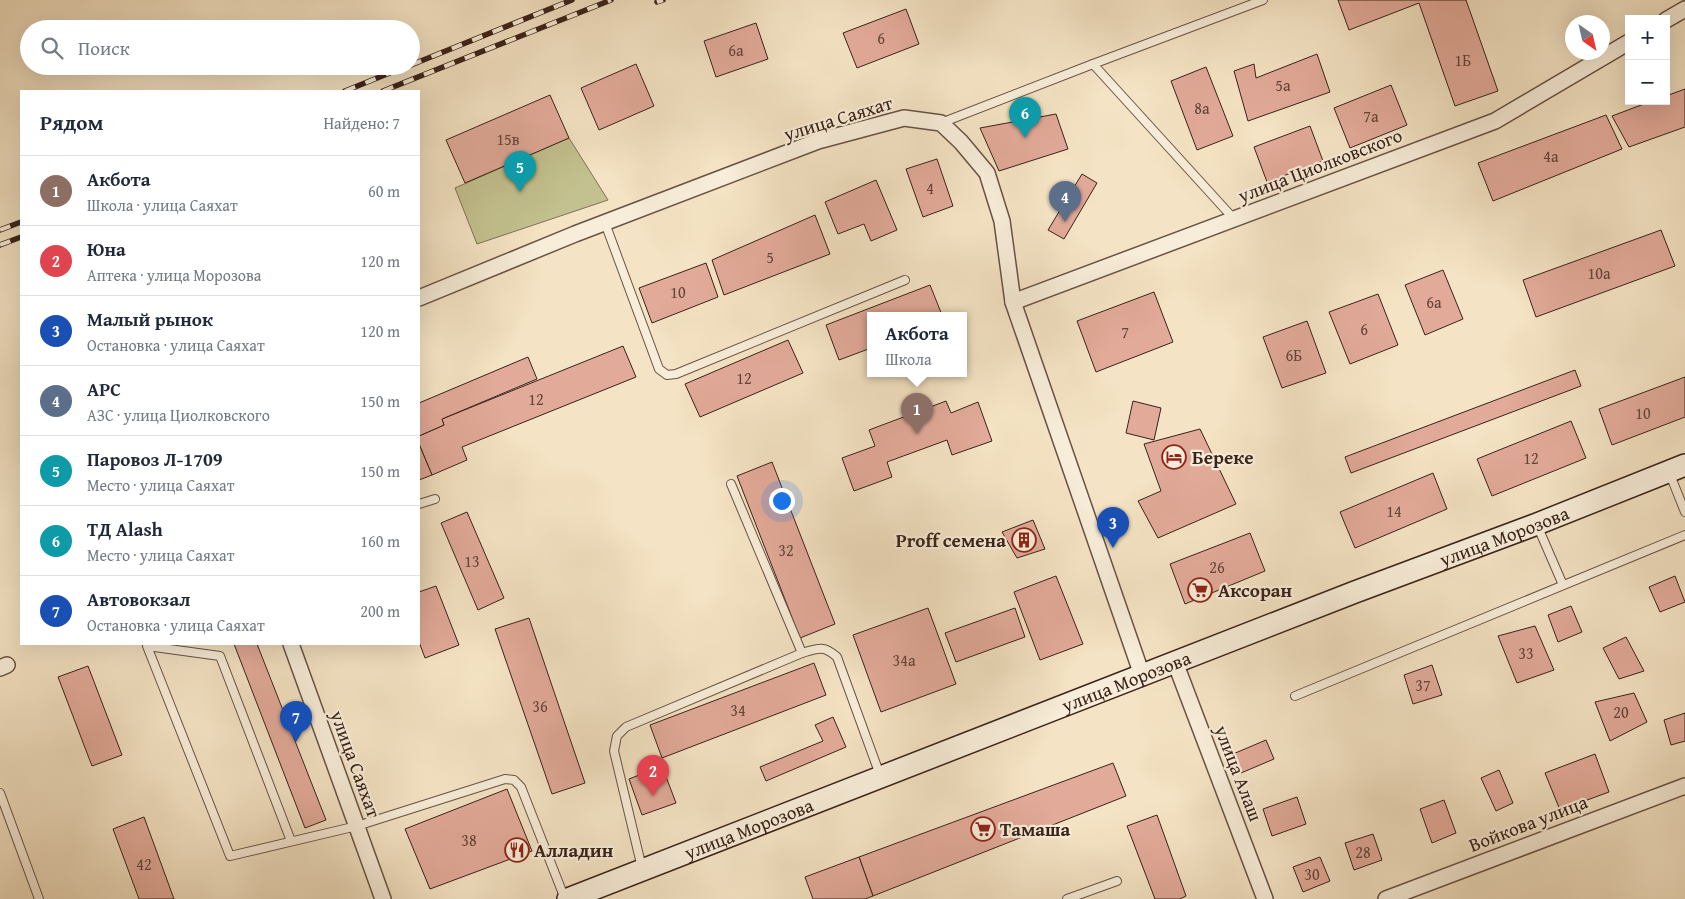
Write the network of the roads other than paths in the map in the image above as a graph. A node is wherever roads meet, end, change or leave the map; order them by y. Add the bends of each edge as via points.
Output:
1 (1263, 0) edge
2 (1685, 9) edge
3 (1670, 18) edge
4 (1625, 44) edge
5 (1093, 64) junction
6 (941, 123) junction
7 (1234, 219) junction
8 (605, 223) junction
9 (905, 280) dead end
10 (420, 298) edge
11 (1013, 302) junction
12 (1677, 468) edge
13 (731, 484) dead end
14 (435, 498) dead end
15 (420, 504) edge
16 (1685, 512) edge
17 (1537, 524) junction
18 (1685, 535) edge
19 (1563, 586) junction
20 (291, 645) edge
21 (802, 653) junction
22 (1175, 662) junction
23 (1142, 675) junction
24 (1295, 696) dead end
25 (881, 776) junction
26 (1685, 786) edge
27 (0, 793) edge
28 (357, 826) junction
29 (291, 841) junction
30 (643, 870) junction
31 (1117, 881) dead end
32 (39, 899) edge
33 (382, 899) edge
34 (566, 899) edge
35 (1067, 899) edge
36 (1265, 899) edge
37 (1386, 899) edge

1 - 5 lane
2 - 3 street
4 - 7 street, улица Циолковского via 1495,120
5 - 6 lane
5 - 7 lane
6 - 8 street, улица Саяхат via 904,118 827,139
6 - 11 street via 987,173 1002,221
7 - 11 street, улица Циолковского
8 - 9 lane via 659,369 667,375
8 - 10 street, улица Саяхат
11 - 23 street
12 - 16 lane
12 - 17 main road, улица Морозова
13 - 21 lane
14 - 15 lane
17 - 19 lane
17 - 22 main road, улица Морозова
18 - 19 lane
19 - 24 lane
20 - 28 street, улица Саяхат
21 - 25 lane via 817,648 828,649 837,658
21 - 30 lane via 626,727 617,736 614,751
22 - 23 main road, улица Морозова
22 - 36 street, улица Алаш
23 - 25 main road, улица Морозова
25 - 30 main road, улица Морозова
26 - 37 street, Войкова улица
27 - 32 lane
28 - 29 lane
28 - 33 street, улица Саяхат
28 - 34 lane via 505,779 514,780 521,787
29 - 29 lane via 220,656 147,646 230,856
30 - 34 main road, улица Морозова
31 - 35 lane

